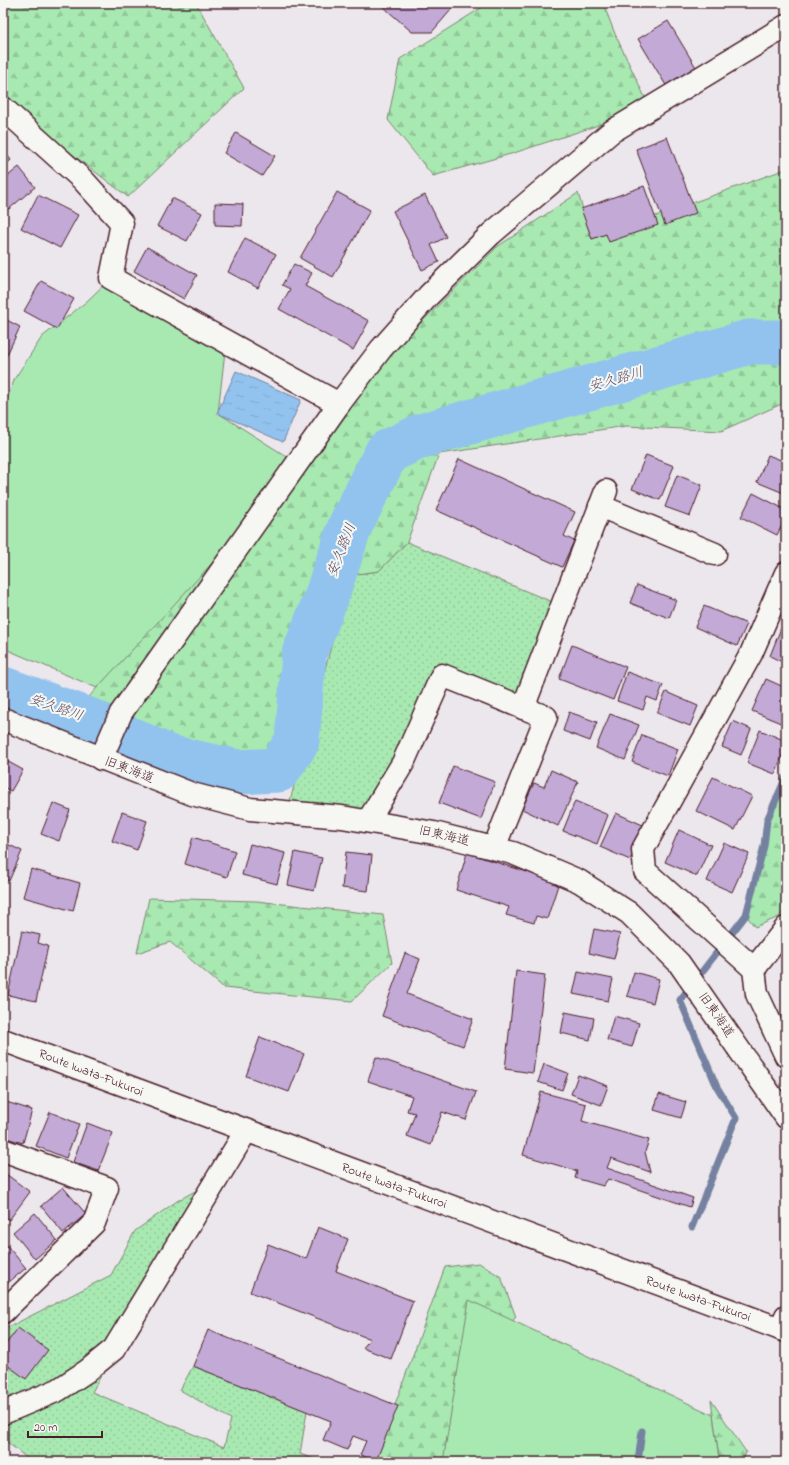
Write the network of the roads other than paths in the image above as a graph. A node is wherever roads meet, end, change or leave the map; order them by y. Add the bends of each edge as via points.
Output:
1 (786, 26) edge
2 (3, 108) edge
3 (339, 404) junction
4 (715, 554) dead end
5 (786, 573) edge
6 (523, 708) junction
7 (3, 720) edge
8 (101, 759) junction
9 (368, 822) junction
10 (494, 848) junction
11 (786, 928) edge
12 (754, 969) junction
13 (3, 1040) edge
14 (786, 1056) edge
15 (786, 1117) edge
16 (246, 1132) junction
17 (3, 1150) edge
18 (3, 1312) edge
19 (784, 1325) edge
20 (3, 1413) edge

1 - 3 street via 611,132 491,234 429,295 381,349
2 - 3 street via 83,180 122,223 111,278
3 - 8 street via 121,713
4 - 6 street via 603,499
5 - 12 street via 751,654 643,850 646,871
6 - 9 street via 442,675 403,763
6 - 10 street via 546,717
7 - 8 street, 旧東海道
8 - 9 street, 旧東海道 via 192,794 250,809 342,817
9 - 10 street, 旧東海道 via 434,833
10 - 15 street, 旧東海道 via 513,853 579,881 629,912 679,963
11 - 12 street
12 - 14 street via 757,994
13 - 16 street, Route Iwata-Fukuroi
16 - 19 street, Route Iwata-Fukuroi
16 - 20 street via 114,1349 58,1390
17 - 18 street via 107,1188 94,1222

